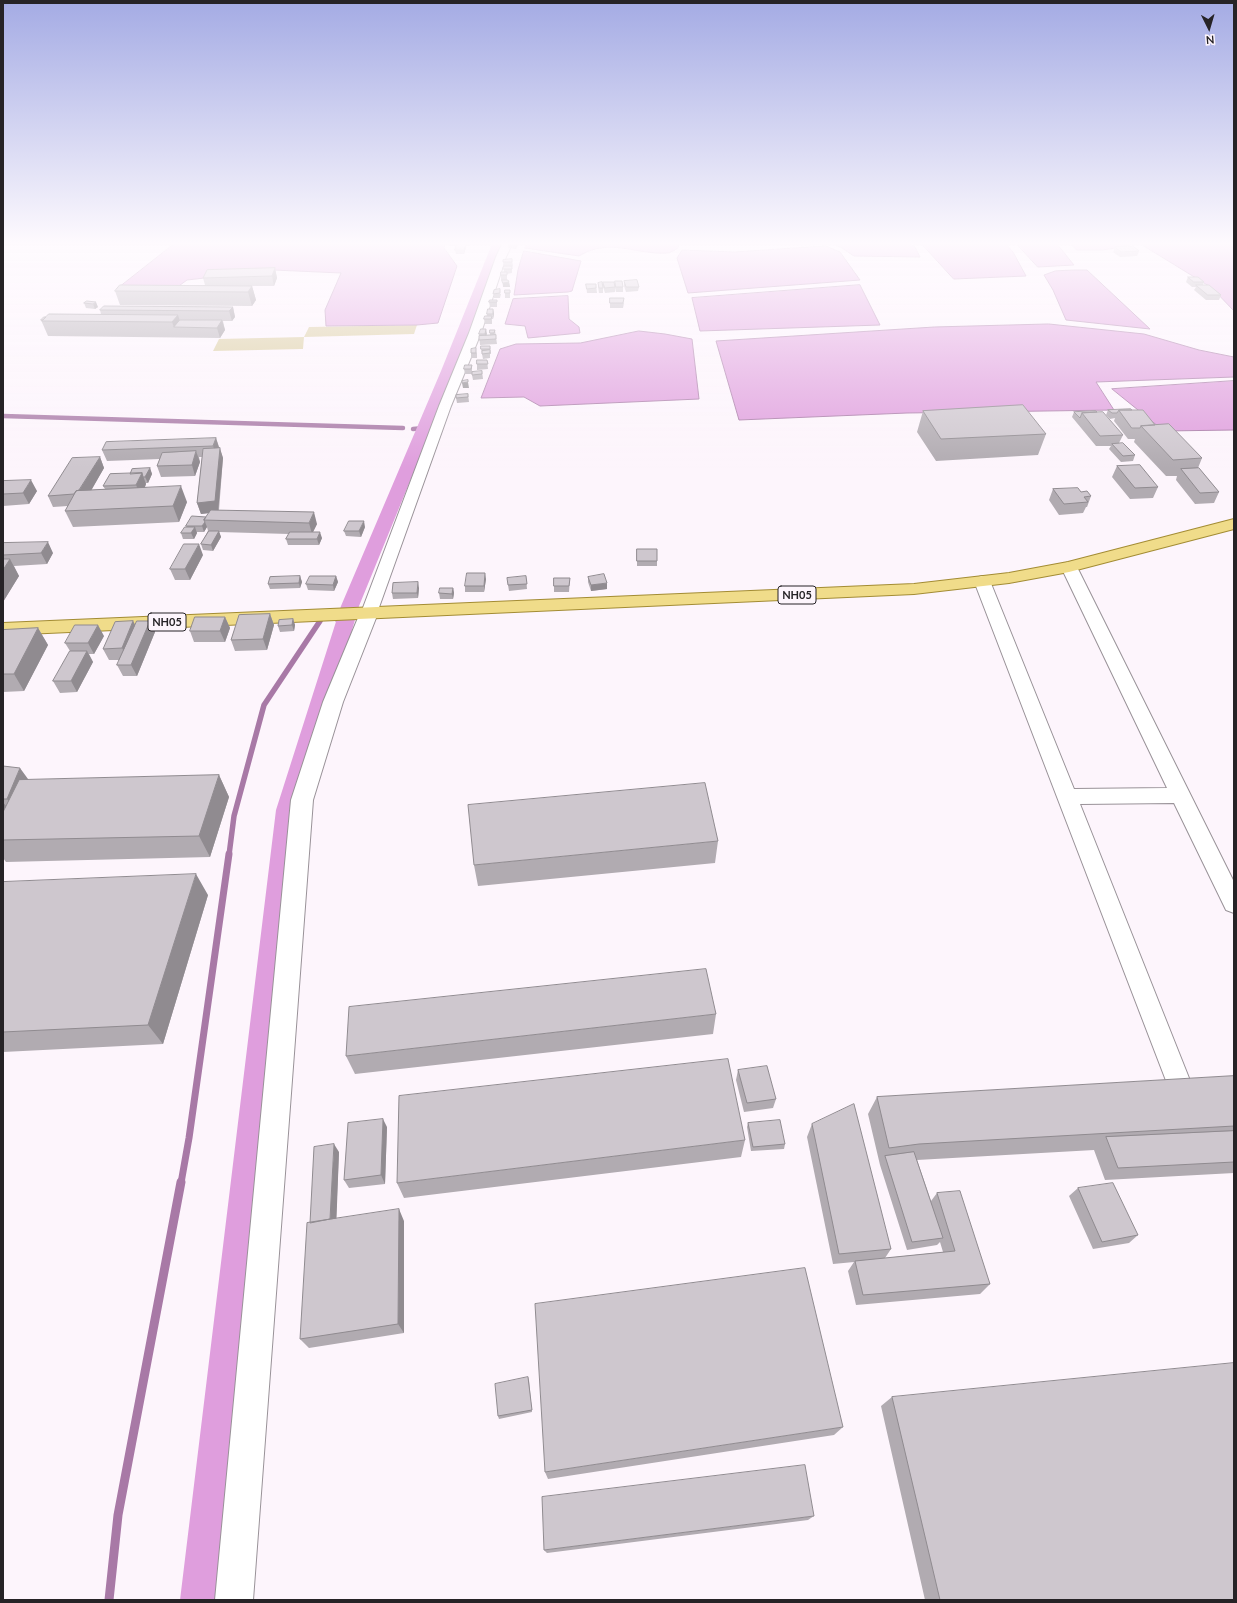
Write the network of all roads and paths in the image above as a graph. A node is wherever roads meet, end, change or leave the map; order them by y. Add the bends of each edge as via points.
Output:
1 (480, 319) edge
2 (1234, 524) edge
3 (1069, 567) junction
4 (982, 581) junction
5 (362, 613) junction
6 (3, 629) edge
7 (1180, 795) junction
8 (1067, 797) junction
9 (1234, 904) edge
10 (1177, 1078) edge
11 (234, 1600) edge

1 - 5 street
2 - 3 main road, NH05
3 - 4 main road, NH05
3 - 7 street
4 - 5 main road, NH05 via 914,589
4 - 8 street
5 - 6 main road, NH05
5 - 11 street via 302,800
7 - 8 street
7 - 9 street
8 - 10 street

